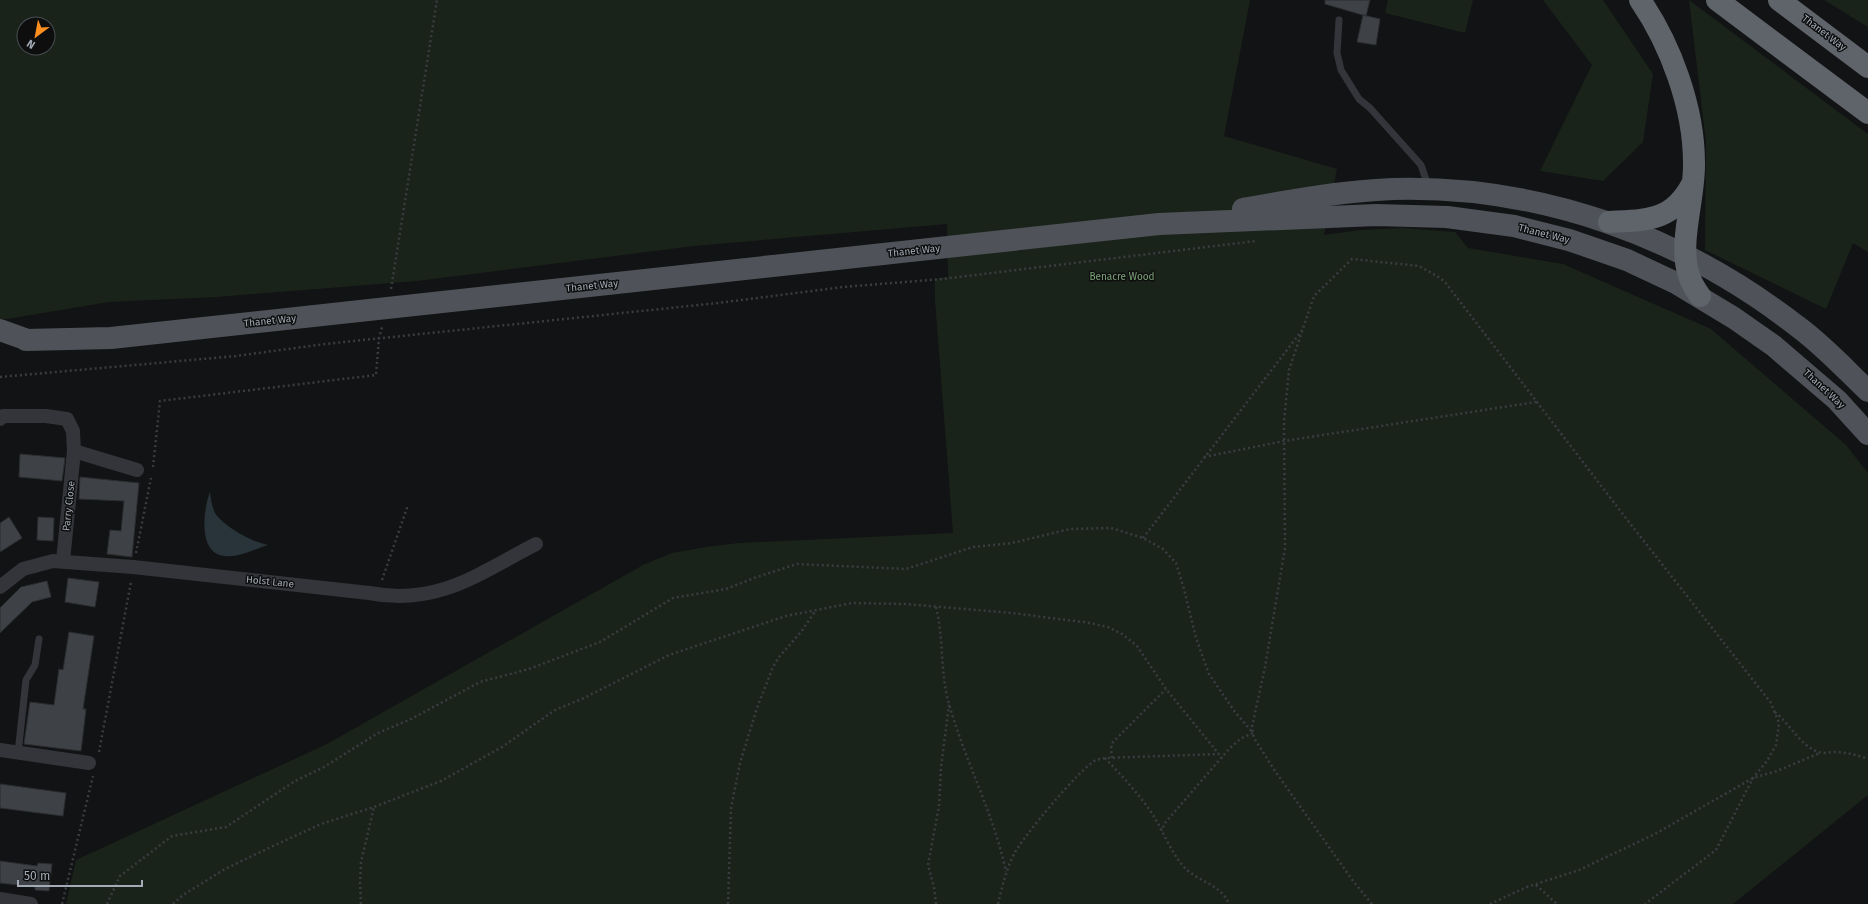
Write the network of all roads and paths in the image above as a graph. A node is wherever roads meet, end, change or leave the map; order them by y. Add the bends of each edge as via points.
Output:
1 (437, 0) edge
2 (1640, 0) edge
3 (1717, 0) edge
4 (1780, 0) edge
5 (1339, 20) dead end
6 (1868, 55) edge
7 (1868, 67) edge
8 (1868, 113) edge
9 (1694, 180) junction
10 (1430, 190) junction
11 (1608, 222) junction
12 (1160, 224) junction
13 (1260, 240) dead end
14 (1686, 255) junction
15 (1700, 296) junction
16 (388, 309) junction
17 (1304, 326) junction
18 (0, 330) edge
19 (25, 338) junction
20 (379, 338) junction
21 (0, 341) edge
22 (0, 377) edge
23 (1868, 391) edge
24 (1536, 402) junction
25 (0, 419) edge
26 (1868, 434) edge
27 (1284, 441) junction
28 (74, 451) junction
29 (1204, 457) junction
30 (137, 470) dead end
31 (408, 505) dead end
32 (1143, 538) junction
33 (536, 544) dead end
34 (63, 561) junction
35 (133, 567) junction
36 (0, 587) edge
37 (377, 594) junction
38 (936, 607) junction
39 (816, 610) junction
40 (40, 640) dead end
41 (1166, 689) junction
42 (949, 705) junction
43 (1775, 712) junction
44 (1253, 733) junction
45 (0, 750) edge
46 (18, 753) junction
47 (1820, 753) junction
48 (1219, 754) junction
49 (1105, 758) junction
50 (1112, 758) junction
51 (1222, 758) junction
52 (1868, 759) edge
53 (94, 764) junction
54 (1753, 778) junction
55 (374, 807) junction
56 (1162, 831) junction
57 (1006, 874) junction
58 (1535, 884) junction
59 (0, 899) edge
60 (29, 904) edge
61 (62, 904) edge
62 (107, 904) edge
63 (173, 904) edge
64 (361, 904) edge
65 (728, 904) edge
66 (936, 904) edge
67 (998, 904) edge
68 (1229, 904) edge
69 (1372, 904) edge
70 (1490, 904) edge
71 (1557, 904) edge
72 (1644, 904) edge

1 - 16 path
2 - 9 highway via 1672,59 1692,136
3 - 8 highway
4 - 6 highway
4 - 7 highway, Thanet Way
5 - 10 lane via 1337,53 1341,70 1359,99 1421,165
9 - 11 highway via 1680,202 1660,217
9 - 14 highway
10 - 11 main road, Thanet Way via 1506,196
10 - 12 main road, Thanet Way via 1393,189 1318,196
11 - 14 main road, Thanet Way
12 - 15 main road, Thanet Way via 1376,215 1480,220 1541,232 1598,249 1652,271
12 - 16 main road, Thanet Way
13 - 20 path via 942,279 843,287 718,303
14 - 15 highway via 1687,271
14 - 23 main road, Thanet Way via 1748,291 1778,312 1817,342
15 - 26 main road, Thanet Way via 1755,332 1798,365 1837,400
16 - 19 main road, Thanet Way via 111,338
16 - 20 path
17 - 24 path via 1314,296 1352,259 1419,266 1445,282
17 - 27 path via 1289,370
17 - 29 path
18 - 19 main road, Thanet Way
19 - 21 main road, Thanet Way
20 - 22 path via 163,364
20 - 35 path via 376,375 160,401 152,470
24 - 27 path
24 - 43 path via 1772,703
25 - 28 street, Parry Close via 4,416 46,416 66,419 73,431
27 - 29 path
27 - 44 path via 1285,548 1252,727
28 - 30 street
28 - 34 street, Parry Close
29 - 32 path
31 - 37 path
32 - 44 path via 1163,549 1176,563 1196,638 1209,674
32 - 62 path via 1111,528 1070,529 1012,543 973,547 906,569 797,564 726,589 673,598 600,642 529,669 480,682 411,719 378,733 295,782 226,828 172,836 120,876
33 - 37 street, Holst Lane via 455,586 428,595 401,597
34 - 35 street, Holst Lane
34 - 36 street, Holst Lane via 23,569
35 - 37 street, Holst Lane
35 - 53 path
38 - 39 path via 852,603
38 - 41 path via 1027,615 1108,627 1137,646
38 - 42 path via 940,620 943,670
39 - 55 path via 786,616 669,655 555,710 502,746 448,777
39 - 65 path via 773,667 742,756 731,808
40 - 46 lane via 34,665 26,680
41 - 48 path
41 - 50 path via 1113,742
42 - 57 path via 986,806
42 - 66 path via 939,806 928,865
43 - 47 path via 1810,748
43 - 54 path via 1779,723 1776,745
44 - 51 path via 1240,739
44 - 69 path via 1275,772
45 - 46 street
46 - 53 street
47 - 52 path via 1855,754
47 - 54 path
48 - 50 path
48 - 51 path
49 - 50 path
49 - 56 path via 1140,796
49 - 57 path via 1095,760 1076,777 1032,828 1014,853
51 - 56 path via 1164,824
53 - 61 path
54 - 58 path via 1655,834 1579,870
54 - 72 path via 1716,850
55 - 63 path via 321,824 266,849 225,869
55 - 64 path via 361,862
56 - 68 path via 1186,869 1225,896
57 - 67 path
58 - 70 path
58 - 71 path
59 - 60 street

